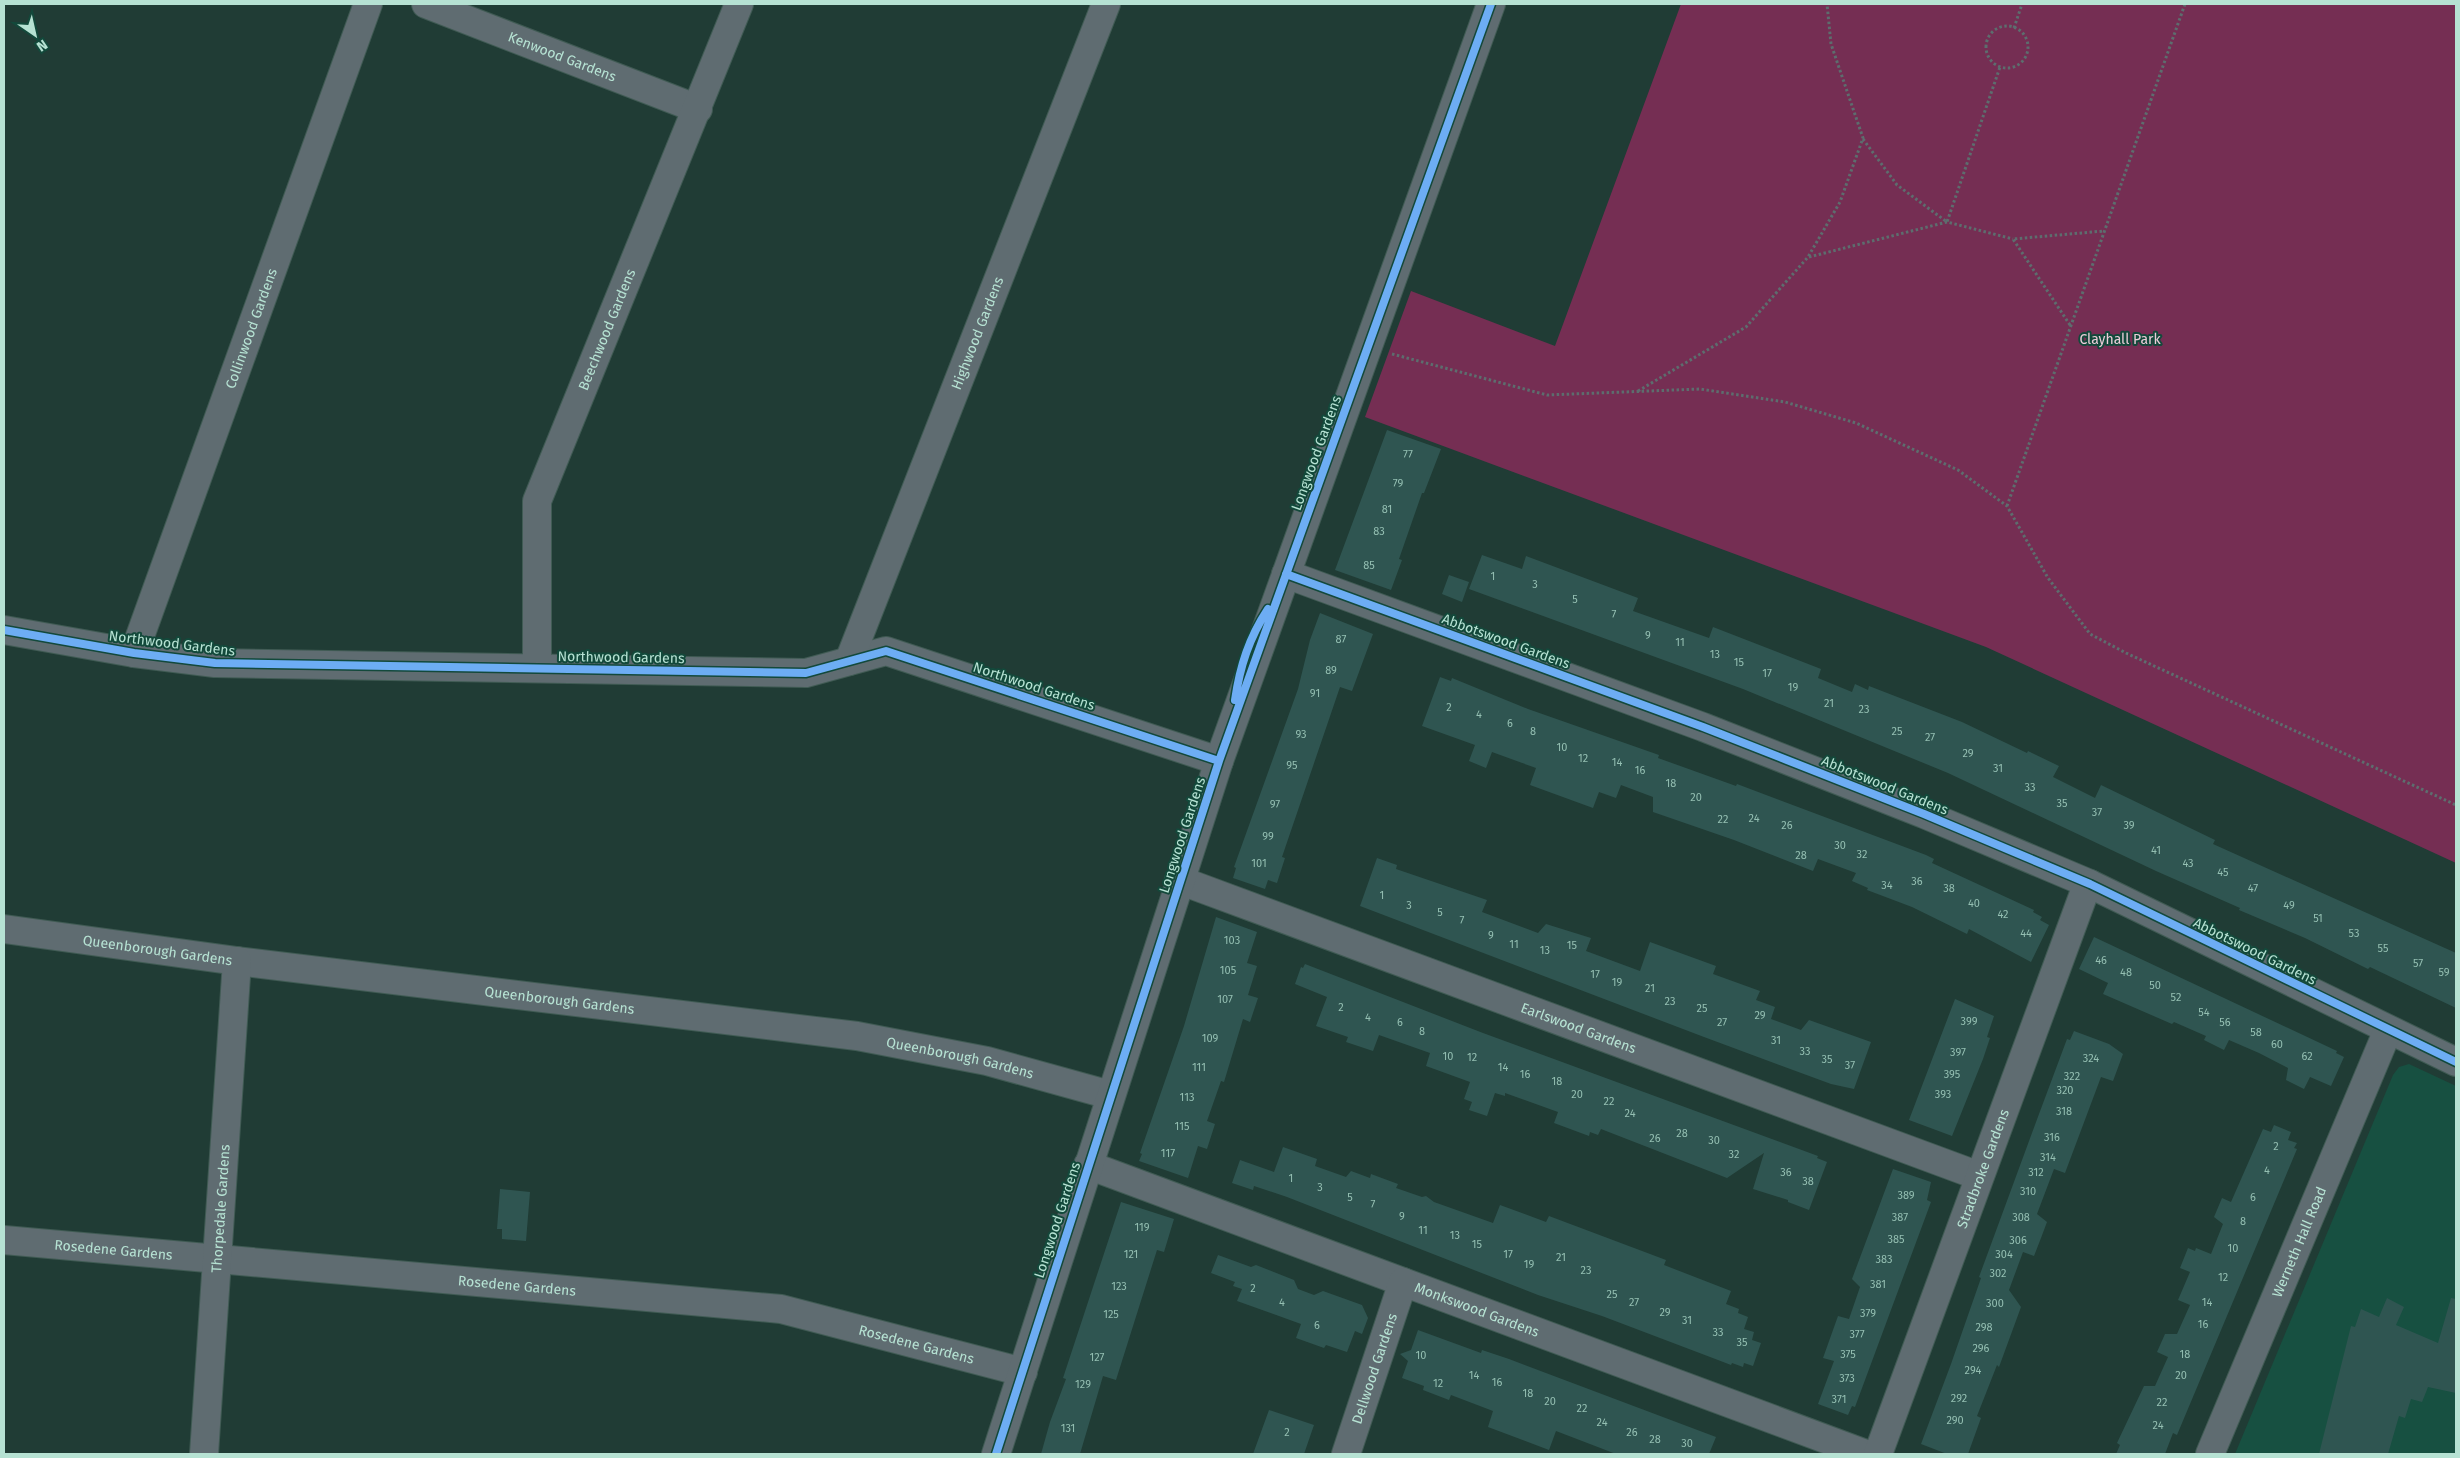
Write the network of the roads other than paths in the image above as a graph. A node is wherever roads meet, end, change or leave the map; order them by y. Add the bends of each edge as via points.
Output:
1 (368, 4) edge
2 (426, 4) edge
3 (740, 4) edge
4 (1106, 4) edge
5 (1491, 4) edge
6 (698, 109) junction
7 (1283, 582) junction
8 (4, 630) edge
9 (134, 653) junction
10 (849, 661) junction
11 (537, 668) junction
12 (1219, 761) junction
13 (1180, 880) junction
14 (2090, 884) junction
15 (4, 929) edge
16 (237, 961) junction
17 (2388, 1030) junction
18 (2456, 1062) edge
19 (1110, 1095) junction
20 (1088, 1165) junction
21 (1979, 1176) junction
22 (4, 1240) edge
23 (217, 1260) junction
24 (1403, 1282) junction
25 (1022, 1372) junction
26 (204, 1454) edge
27 (996, 1454) edge
28 (1346, 1454) edge
29 (1866, 1454) edge
30 (1878, 1454) edge
31 (2210, 1454) edge

1 - 9 street, Collinwood Gardens
2 - 6 street, Kenwood Gardens
3 - 6 street, Beechwood Gardens
4 - 10 street, Highwood Gardens
5 - 7 street, Longwood Gardens
6 - 11 street, Beechwood Gardens via 536,501
7 - 12 street, Longwood Gardens
7 - 14 street, Abbotswood Gardens via 1703,727
8 - 9 street, Northwood Gardens
9 - 11 street, Northwood Gardens via 215,663
10 - 11 street, Northwood Gardens via 806,673
10 - 12 street, Northwood Gardens via 886,651
12 - 13 street, Longwood Gardens
13 - 19 street, Longwood Gardens
13 - 21 street, Earlswood Gardens
14 - 17 street, Abbotswood Gardens
14 - 21 street, Stradbroke Gardens
15 - 16 street, Queenborough Gardens
16 - 19 street, Queenborough Gardens via 856,1036 986,1061
16 - 23 street, Thorpedale Gardens
17 - 18 street, Abbotswood Gardens
17 - 31 street, Werneth Hall Road
19 - 20 street, Longwood Gardens
20 - 24 street, Monkswood Gardens
20 - 25 street, Longwood Gardens
21 - 30 street, Stradbroke Gardens
22 - 23 street, Rosedene Gardens
23 - 25 street, Rosedene Gardens via 781,1310
23 - 26 street, Thorpedale Gardens
24 - 28 street, Dellwood Gardens
24 - 29 street, Monkswood Gardens
25 - 27 street, Longwood Gardens

